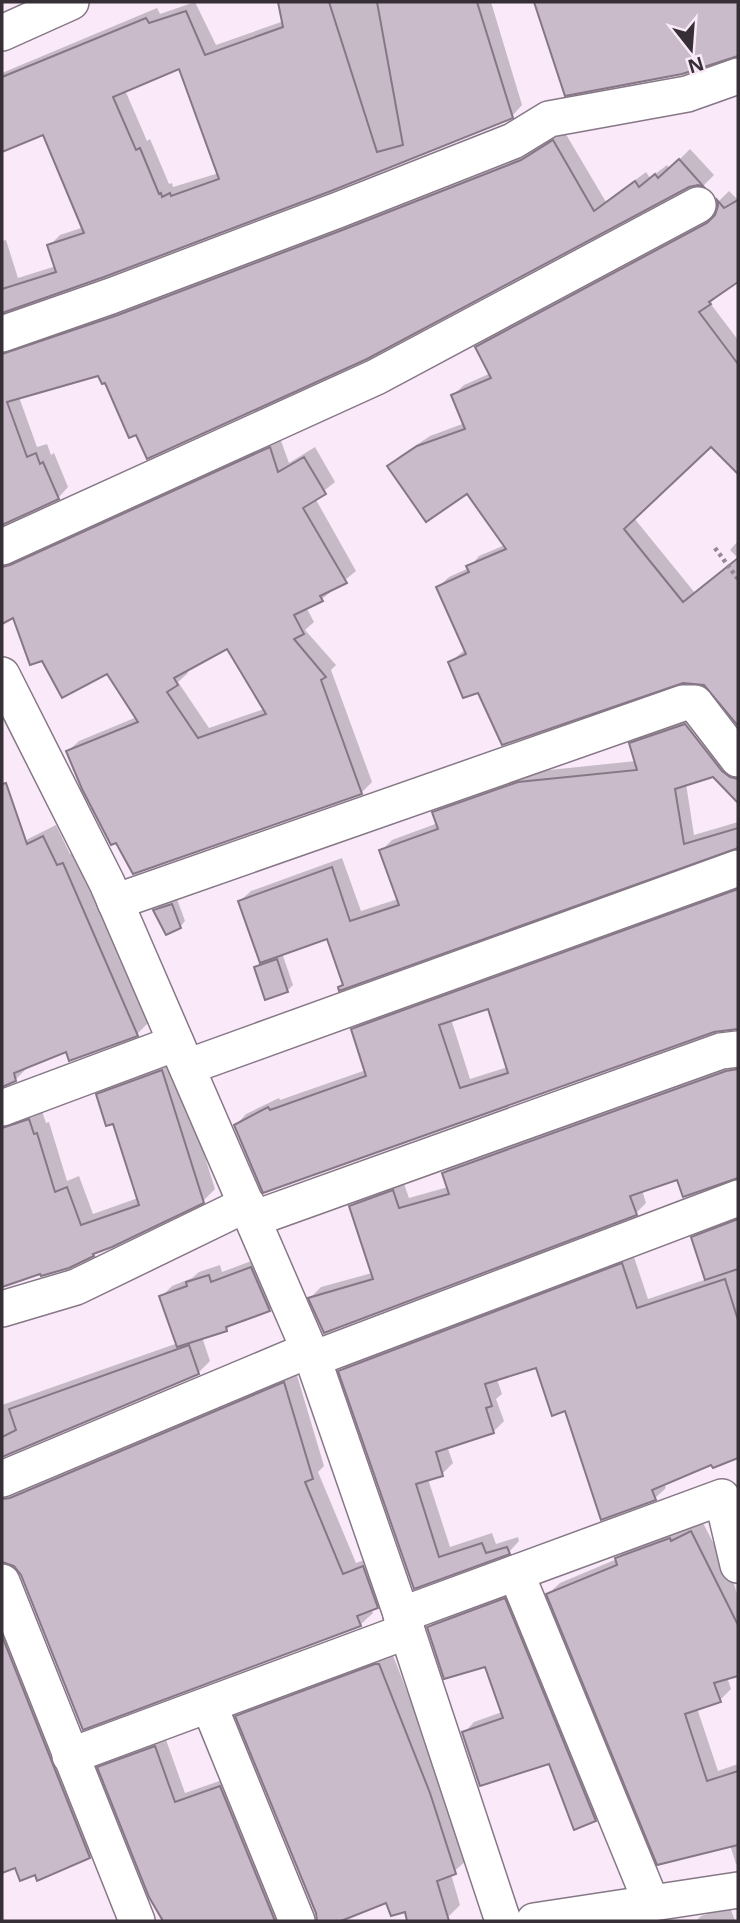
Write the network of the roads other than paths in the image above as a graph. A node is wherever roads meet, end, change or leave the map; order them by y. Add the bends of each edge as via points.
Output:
1 (71, 2) edge
2 (2, 33) edge
3 (738, 76) edge
4 (698, 205) dead end
5 (2, 334) edge
6 (2, 547) edge
7 (2, 675) edge
8 (738, 760) edge
9 (738, 868) edge
10 (115, 902) junction
11 (738, 1049) edge
12 (182, 1055) junction
13 (2, 1108) edge
14 (738, 1198) edge
15 (250, 1211) junction
16 (2, 1309) edge
17 (311, 1354) junction
18 (2, 1479) edge
19 (730, 1496) edge
20 (738, 1565) edge
21 (516, 1573) junction
22 (2, 1582) edge
23 (404, 1623) junction
24 (209, 1705) junction
25 (70, 1756) junction
26 (738, 1889) edge
27 (651, 1902) junction
28 (137, 1921) edge
29 (297, 1921) edge
30 (503, 1921) edge
31 (534, 1921) edge

1 - 2 street
3 - 5 street via 687,94 550,120 513,141 338,210
4 - 6 street via 376,377
7 - 10 street
8 - 10 street via 695,703 682,703
9 - 12 street
10 - 12 street
11 - 15 street
12 - 13 street
12 - 15 street
14 - 17 street
15 - 16 street via 76,1287
15 - 17 street
17 - 18 street
17 - 23 street
19 - 20 street
19 - 21 street
21 - 23 street
21 - 27 street
22 - 25 street
23 - 24 street
23 - 30 street
24 - 25 street
24 - 29 street
25 - 28 street
26 - 27 street
27 - 31 street

